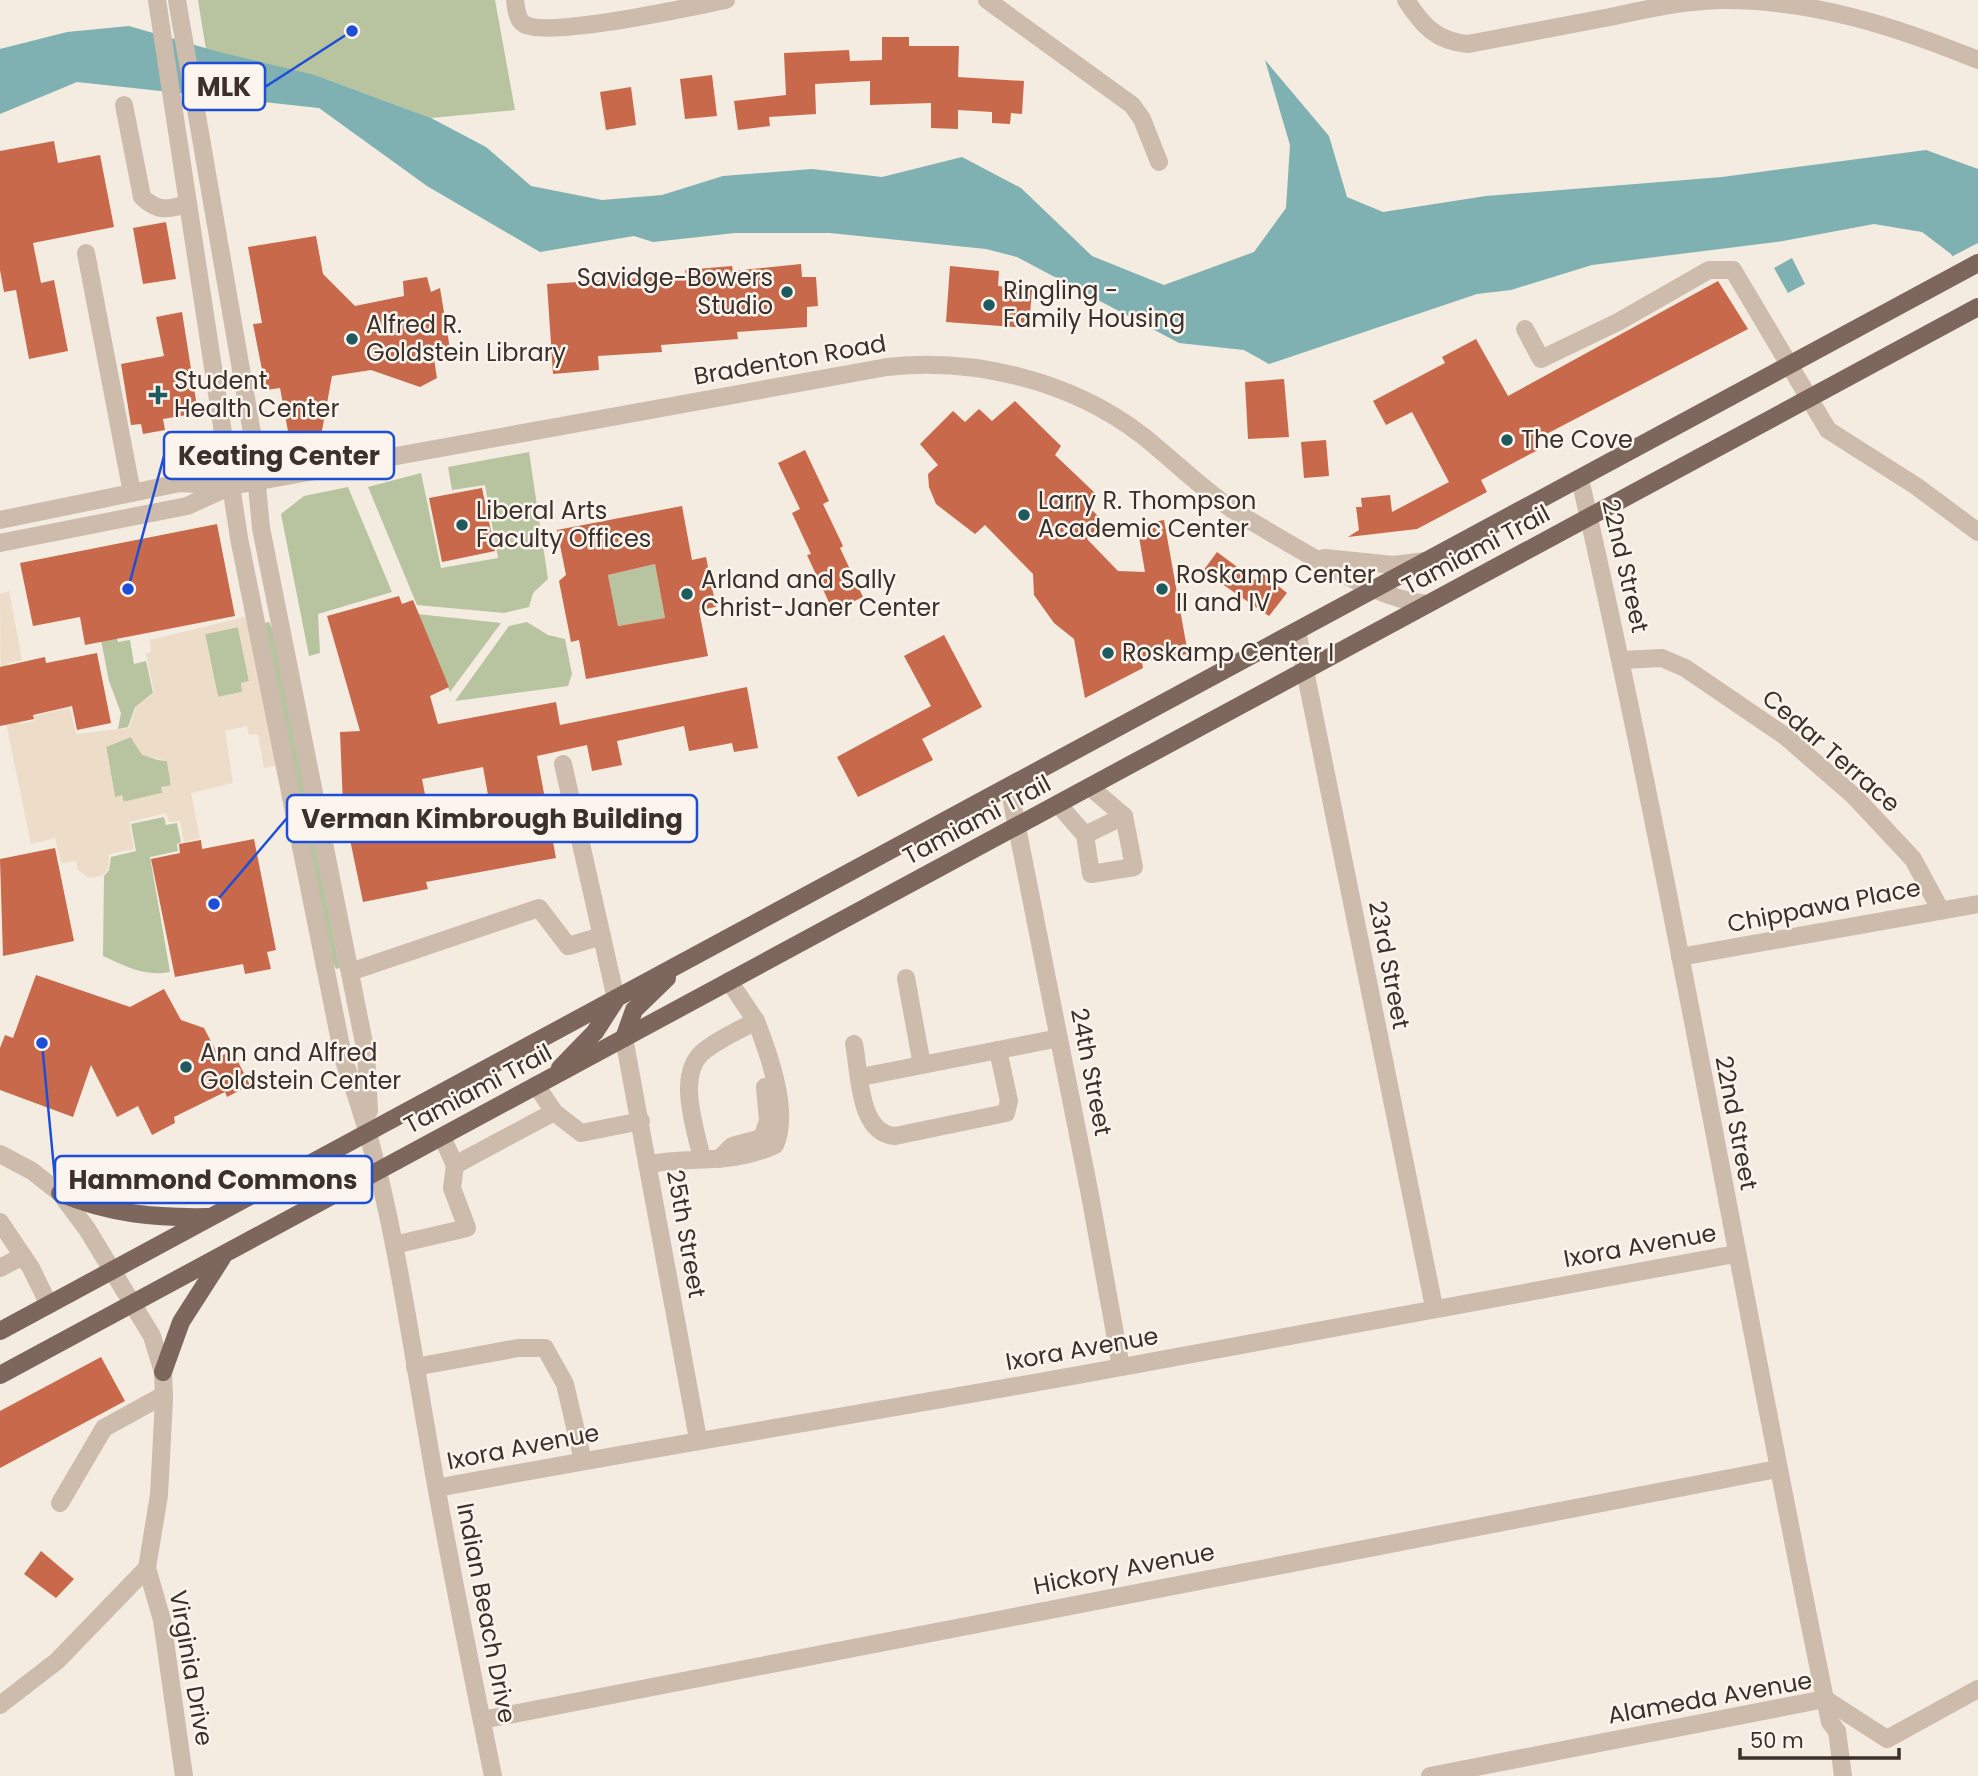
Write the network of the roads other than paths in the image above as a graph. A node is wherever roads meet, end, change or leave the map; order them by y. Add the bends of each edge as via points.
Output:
1 (177, 0) edge
2 (515, 0) edge
3 (726, 0) edge
4 (987, 0) edge
5 (1406, 0) edge
6 (157, 2) edge
7 (1666, 3) edge
8 (1978, 60) edge
9 (124, 105) dead end
10 (1159, 162) dead end
11 (188, 204) junction
12 (86, 253) dead end
13 (1978, 263) edge
14 (1971, 311) edge
15 (1525, 328) dead end
16 (1789, 365) junction
17 (1807, 399) junction
18 (1580, 479) junction
19 (255, 481) junction
20 (231, 486) junction
21 (132, 493) junction
22 (1588, 518) junction
23 (0, 520) edge
24 (1978, 532) edge
25 (0, 543) edge
26 (1311, 556) junction
27 (1429, 561) junction
28 (1373, 591) junction
29 (1427, 604) junction
30 (1297, 631) junction
31 (1622, 660) junction
32 (1305, 671) junction
33 (563, 764) dead end
34 (1009, 787) junction
35 (1090, 787) junction
36 (1058, 804) junction
37 (1124, 816) junction
38 (1017, 826) junction
39 (1085, 835) junction
40 (1978, 904) edge
41 (1940, 909) junction
42 (602, 936) junction
43 (1680, 957) junction
44 (682, 964) junction
45 (350, 972) junction
46 (906, 978) dead end
47 (729, 981) junction
48 (616, 999) junction
49 (756, 1021) junction
50 (624, 1038) junction
51 (1059, 1038) junction
52 (854, 1044) dead end
53 (998, 1050) junction
54 (922, 1065) junction
55 (553, 1076) junction
56 (860, 1077) junction
57 (536, 1086) junction
58 (554, 1112) junction
59 (640, 1121) junction
60 (369, 1132) junction
61 (442, 1137) junction
62 (0, 1154) edge
63 (711, 1159) junction
64 (649, 1164) junction
65 (455, 1165) junction
66 (378, 1171) junction
67 (60, 1193) junction
68 (212, 1217) junction
69 (0, 1222) edge
70 (6, 1242) edge
71 (394, 1245) junction
72 (224, 1254) junction
73 (1735, 1254) junction
74 (23, 1256) junction
75 (0, 1268) edge
76 (113, 1270) junction
77 (133, 1304) junction
78 (49, 1305) junction
79 (1434, 1307) junction
80 (0, 1331) edge
81 (415, 1367) junction
82 (1121, 1367) junction
83 (163, 1372) junction
84 (0, 1375) edge
85 (164, 1395) junction
86 (698, 1439) junction
87 (583, 1461) junction
88 (1777, 1469) junction
89 (437, 1488) junction
90 (60, 1503) dead end
91 (147, 1568) junction
92 (1978, 1689) edge
93 (1825, 1699) junction
94 (0, 1705) edge
95 (482, 1720) junction
96 (184, 1776) edge
97 (493, 1776) edge
98 (1430, 1776) edge
99 (1843, 1776) edge

1 - 19 street via 252,433
2 - 3 street via 519,20 540,28 615,21
4 - 10 street via 1132,106
5 - 7 street via 1424,26 1440,38 1468,44
6 - 11 street
7 - 8 street via 1724,0 1823,9
9 - 11 street via 142,198 162,210
11 - 20 street
12 - 21 street
13 - 16 main road, Tamiami Trail
14 - 17 main road, Tamiami Trail
15 - 16 street via 1541,359 1709,270 1732,270
16 - 17 street
16 - 18 main road, Tamiami Trail
17 - 22 main road, Tamiami Trail
17 - 24 street via 1828,430
18 - 22 street, 22nd Street
18 - 27 main road, Tamiami Trail
19 - 20 street, Bradenton Road
19 - 26 street, Bradenton Road via 887,367 966,367 1036,382 1108,414 1234,510
19 - 45 street via 277,616
20 - 21 street, Bradenton Road via 180,483
20 - 25 street, Bradenton Road via 187,506
20 - 60 street via 344,1061
21 - 23 street, Bradenton Road
22 - 29 main road, Tamiami Trail
22 - 31 street, 22nd Street
26 - 27 street, Bradenton Road via 1394,565
26 - 28 street, Bradenton Road
27 - 28 main road, Tamiami Trail
28 - 29 street, Bradenton Road
28 - 30 main road, Tamiami Trail
29 - 32 main road, Tamiami Trail
30 - 32 street, 23rd Street
30 - 34 main road, Tamiami Trail
31 - 41 street, Cedar Terrace via 1662,657 1784,736 1854,796 1913,859
31 - 43 street, 22nd Street
32 - 35 main road, Tamiami Trail
32 - 79 street, 23rd Street
33 - 42 street
34 - 38 street, 24th Street
34 - 44 main road, Tamiami Trail
35 - 36 main road, Tamiami Trail
35 - 37 street
36 - 38 main road, Tamiami Trail
36 - 39 street
37 - 39 street
37 - 39 street via 1134,867 1091,874
38 - 47 main road, Tamiami Trail
38 - 51 street, 24th Street
40 - 41 street, Chippawa Place
41 - 43 street, Chippawa Place
42 - 45 street via 568,946 539,908
42 - 48 street
43 - 73 street, 22nd Street
44 - 48 main road, Tamiami Trail
44 - 50 main road via 634,1010
45 - 60 street via 366,1053
46 - 54 street
47 - 49 street
47 - 50 main road, Tamiami Trail
48 - 55 main road via 595,1032
48 - 60 main road, Tamiami Trail
49 - 63 street via 701,1052 691,1074 687,1094
49 - 63 street via 783,1123 781,1133 775,1145 757,1154
50 - 55 main road, Tamiami Trail
50 - 59 street, 25th Street
51 - 53 street
51 - 82 street, 24th Street
52 - 56 street
53 - 54 street
53 - 56 street via 1009,1101 1006,1113 904,1135 886,1136 873,1126
54 - 56 street
55 - 57 main road, Tamiami Trail
57 - 58 street
57 - 61 main road, Tamiami Trail
58 - 59 street via 581,1133
58 - 65 street
59 - 64 street, 25th Street
60 - 66 street, Indian Beach Drive
60 - 68 main road, Tamiami Trail
61 - 65 street
61 - 66 main road, Tamiami Trail
62 - 67 street
63 - 64 street
64 - 86 street, 25th Street
65 - 71 street via 452,1188 467,1228
66 - 71 street, Indian Beach Drive
66 - 72 main road, Tamiami Trail
67 - 68 main road via 126,1215
67 - 76 street
68 - 76 main road, Tamiami Trail
69 - 70 street
70 - 74 street
71 - 81 street, Indian Beach Drive
72 - 77 main road, Tamiami Trail
72 - 83 main road via 181,1322
73 - 79 street, Ixora Avenue
73 - 88 street, 22nd Street
74 - 75 street
74 - 78 street
76 - 77 street
76 - 78 main road, Tamiami Trail
77 - 83 street via 152,1336
77 - 84 main road, Tamiami Trail
78 - 80 main road, Tamiami Trail
79 - 82 street, Ixora Avenue
81 - 87 street via 518,1348 545,1348 565,1384
81 - 89 street, Indian Beach Drive
82 - 86 street, Ixora Avenue
83 - 85 street
85 - 90 street via 104,1428
85 - 91 street via 160,1483
86 - 87 street, Ixora Avenue
87 - 89 street, Ixora Avenue
88 - 93 street, 22nd Street
88 - 95 street, Hickory Avenue
89 - 95 street, Indian Beach Drive
91 - 94 street via 57,1661
91 - 96 street, Virginia Drive via 162,1620
92 - 93 street, Alameda Avenue via 1887,1739
93 - 98 street, Alameda Avenue
93 - 99 street, 22nd Street via 1837,1731
95 - 97 street, Indian Beach Drive

